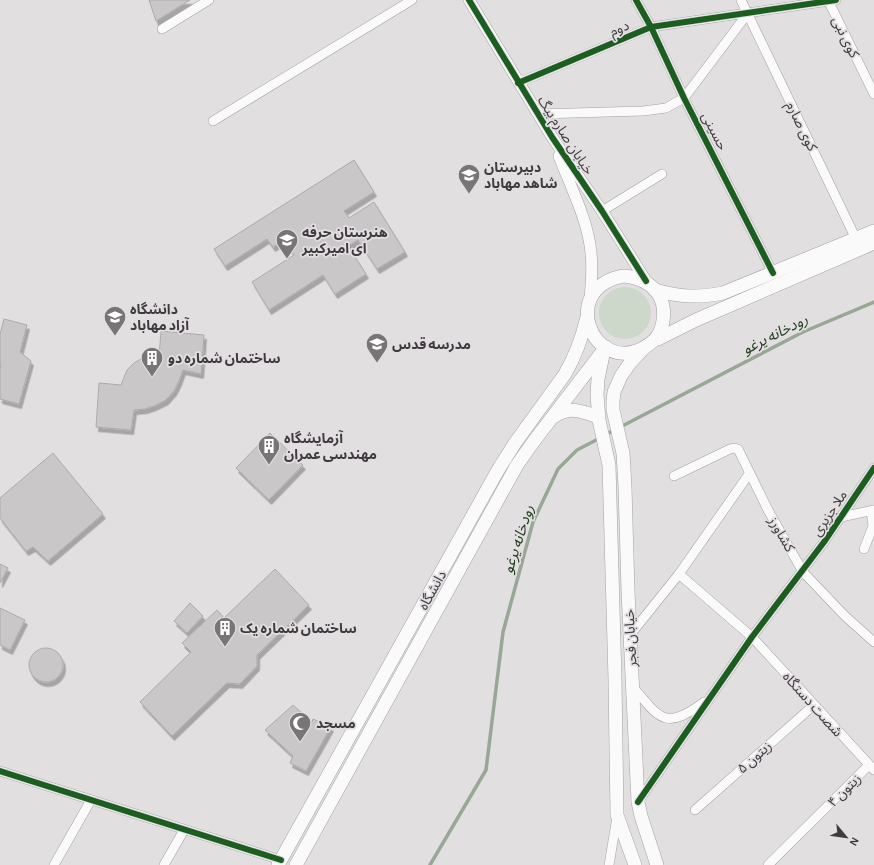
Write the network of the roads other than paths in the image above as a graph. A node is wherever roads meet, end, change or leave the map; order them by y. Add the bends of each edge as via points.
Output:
1 (209, 0) edge
2 (412, 0) edge
3 (469, 0) edge
4 (636, 0) edge
5 (741, 0) edge
6 (831, 0) edge
7 (748, 13) junction
8 (651, 27) junction
9 (162, 29) dead end
10 (518, 83) junction
11 (874, 94) edge
12 (684, 98) junction
13 (538, 114) junction
14 (212, 121) dead end
15 (552, 137) junction
16 (662, 174) dead end
17 (602, 211) junction
18 (874, 230) edge
19 (856, 239) junction
20 (874, 243) edge
21 (773, 273) junction
22 (650, 285) junction
23 (590, 300) junction
24 (587, 317) junction
25 (658, 339) junction
26 (606, 347) junction
27 (644, 348) junction
28 (553, 417) junction
29 (598, 419) junction
30 (874, 468) edge
31 (749, 474) junction
32 (674, 476) dead end
33 (872, 510) edge
34 (841, 516) junction
35 (864, 549) dead end
36 (803, 572) junction
37 (679, 574) junction
38 (630, 635) junction
39 (752, 637) junction
40 (874, 642) edge
41 (633, 686) junction
42 (710, 698) junction
43 (814, 705) junction
44 (872, 768) edge
45 (0, 771) edge
46 (91, 800) junction
47 (638, 802) junction
48 (695, 810) dead end
49 (617, 815) junction
50 (184, 830) junction
51 (283, 863) edge
52 (54, 865) edge
53 (164, 865) edge
54 (296, 865) edge
55 (609, 865) edge
56 (635, 865) edge
57 (657, 865) edge
58 (768, 865) edge

1 - 9 street
2 - 14 street
3 - 10 street, خیابان صارم بیگ
4 - 8 street, حسینی
5 - 7 street, کوی صارم
6 - 7 street, دوم
6 - 11 street, کوی نبی
7 - 8 street, دوم
7 - 12 street
7 - 19 street, کوی صارم
8 - 10 street, دوم
8 - 12 street, حسینی
10 - 13 street, خیابان صارم بیگ
12 - 13 street via 666,108 643,111
12 - 21 street, حسینی
13 - 15 street, خیابان صارم بیگ
15 - 17 street, خیابان صارم بیگ
15 - 23 street, خیابان صارم بیگ via 587,228 592,254
16 - 17 street
17 - 22 street, خیابان صارم بیگ
18 - 19 main road
19 - 21 main road
20 - 25 main road
21 - 22 main road via 707,296 674,295
22 - 23 main road via 635,277 613,277 595,290
22 - 25 main road via 662,301 664,314
23 - 24 main road
24 - 26 main road via 593,335
24 - 51 main road, دانشگاه via 583,336 566,374 498,470
25 - 27 main road
26 - 27 main road via 625,353
26 - 28 main road, دانشگاه
26 - 29 main road, خیابان فجر via 597,386
27 - 38 main road, خیابان فجر via 621,376 614,392 613,410 623,454
28 - 29 main road via 573,409 584,411
28 - 54 main road, دانشگاه via 511,476
29 - 49 main road, خیابان فجر via 610,465
30 - 34 street, ملا جزیری
31 - 32 street, کشاورز via 738,450 734,448
31 - 36 street, کشاورز
31 - 37 street
33 - 34 street
33 - 35 street via 873,526
34 - 36 street, ملا جزیری
36 - 39 street, ملا جزیری
36 - 40 street, کشاورز
37 - 38 street
37 - 39 street, شصت دستگاه
38 - 41 main road, خیابان فجر
39 - 42 street, ملا جزیری
39 - 43 street, شصت دستگاه
41 - 42 street via 659,715 671,719 684,716
41 - 47 main road, خیابان فجر
42 - 47 street, ملا جزیری
43 - 44 street, شصت دستگاه
43 - 48 street, زیتون ۵
44 - 58 street, زیتون ۴
45 - 46 street
46 - 50 street
46 - 52 street
47 - 57 main road, خیابان فجر via 640,816
49 - 55 street
49 - 56 main road, خیابان فجر
50 - 51 street
50 - 53 street

